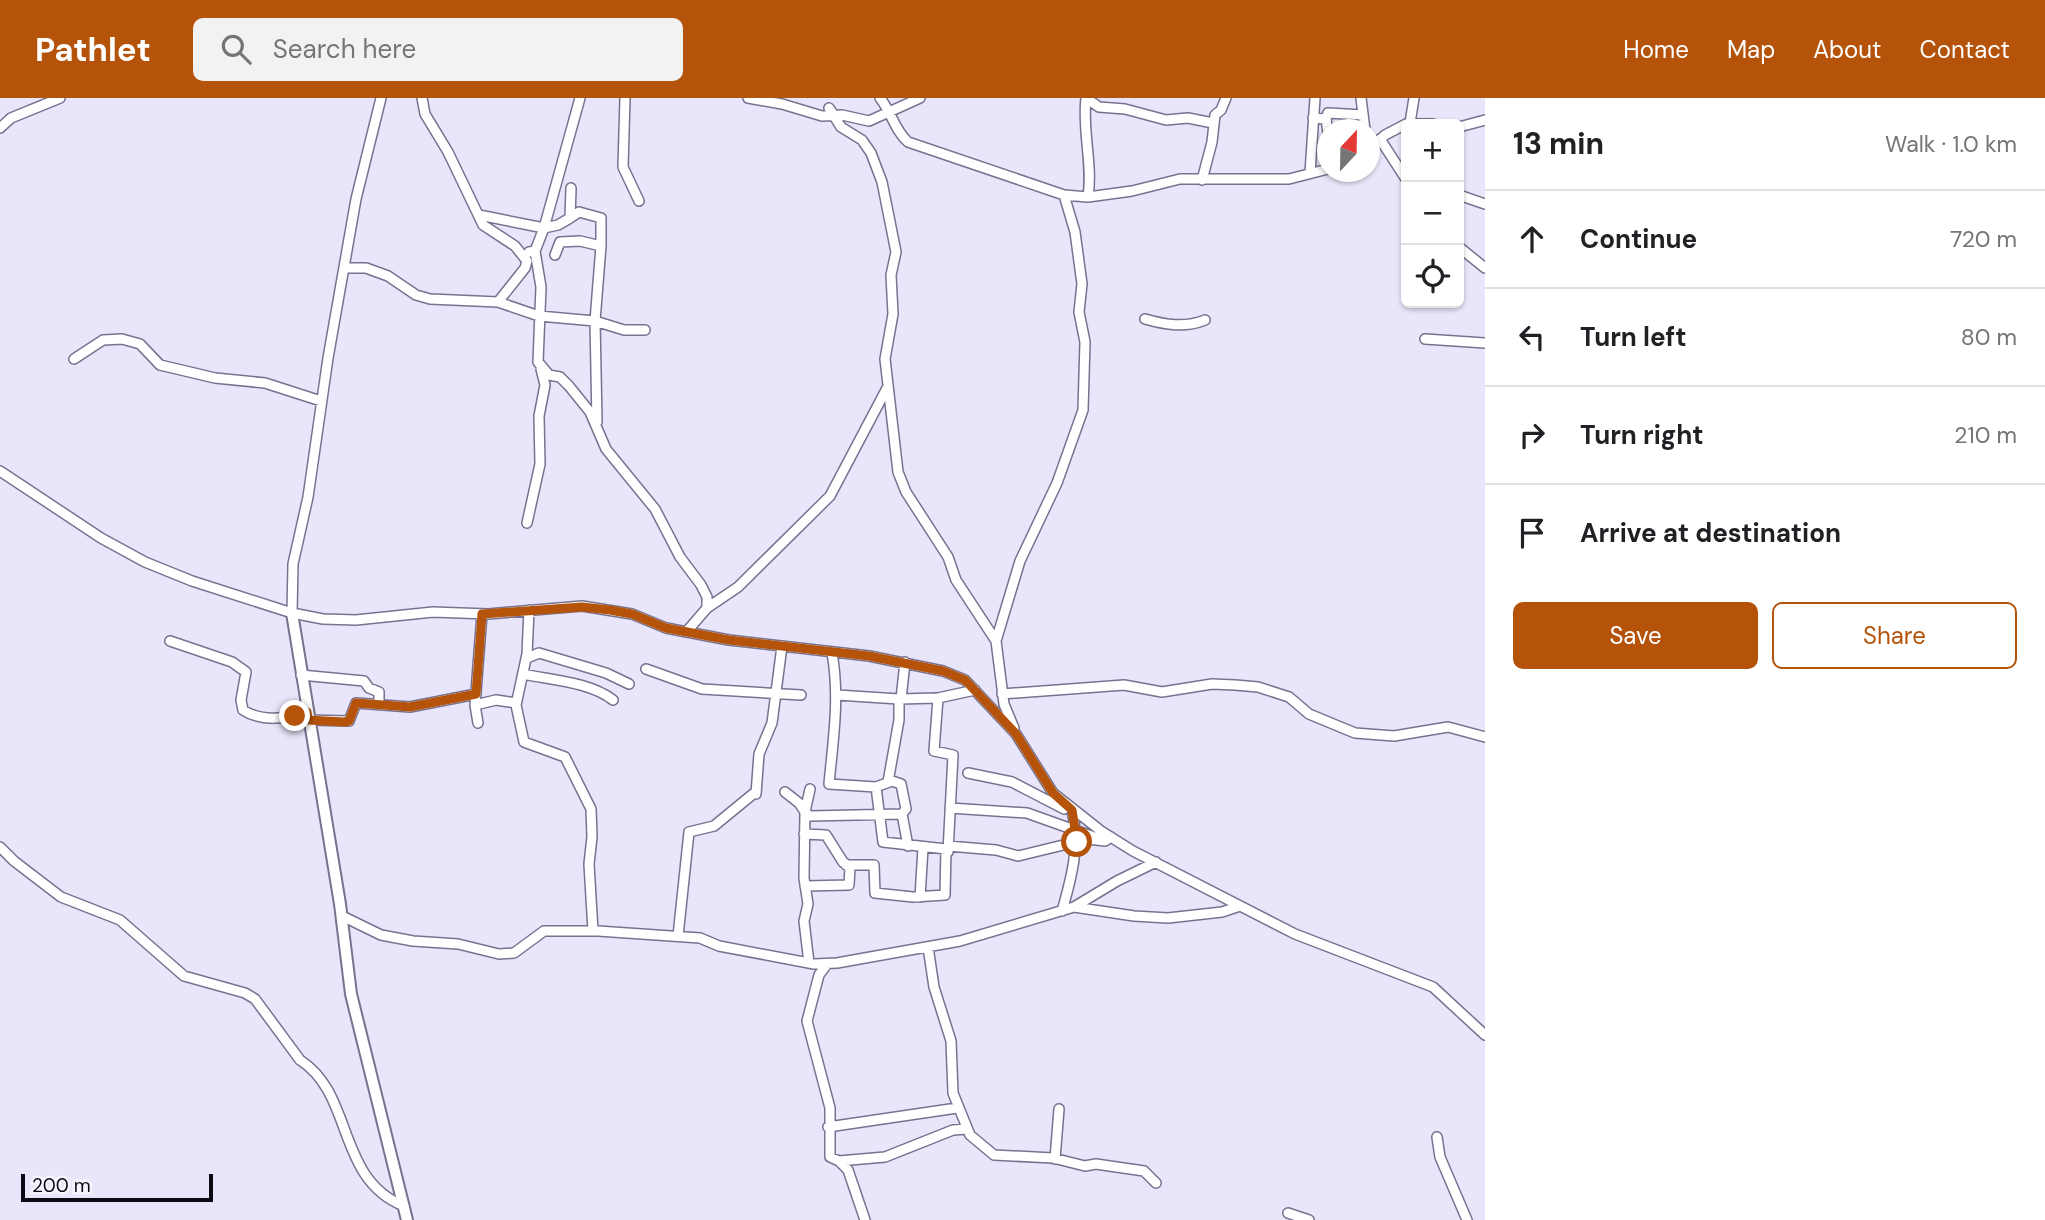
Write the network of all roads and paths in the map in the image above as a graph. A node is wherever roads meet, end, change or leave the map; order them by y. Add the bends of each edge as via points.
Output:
1 (60, 98) edge
2 (381, 98) edge
3 (422, 98) edge
4 (580, 98) edge
5 (625, 98) edge
6 (748, 98) edge
7 (821, 98) edge
8 (880, 98) edge
9 (920, 98) edge
10 (1086, 98) edge
11 (1107, 98) edge
12 (1226, 98) edge
13 (1315, 98) edge
14 (1361, 98) edge
15 (1414, 98) edge
16 (1099, 107) junction
17 (890, 111) junction
18 (831, 112) junction
19 (1363, 115) junction
20 (1313, 118) junction
21 (1326, 119) joint
22 (1364, 119) edge
23 (1408, 119) edge
24 (1485, 120) edge
25 (1213, 123) junction
26 (1464, 126) edge
27 (1401, 127) edge
28 (0, 128) edge
29 (1380, 139) joint
30 (1317, 171) edge
31 (1401, 171) edge
32 (1310, 173) junction
33 (1202, 180) junction
34 (571, 188) dead end
35 (1063, 195) junction
36 (1088, 197) junction
37 (1464, 197) edge
38 (639, 201) dead end
39 (1485, 204) edge
40 (479, 215) junction
41 (570, 218) junction
42 (544, 228) junction
43 (601, 246) junction
44 (535, 251) junction
45 (1464, 251) edge
46 (522, 254) junction
47 (555, 256) dead end
48 (344, 268) junction
49 (1485, 268) edge
50 (498, 302) junction
51 (538, 316) junction
52 (1145, 319) dead end
53 (1205, 320) dead end
54 (596, 321) junction
55 (645, 330) dead end
56 (1425, 339) dead end
57 (1485, 343) edge
58 (74, 359) dead end
59 (541, 369) junction
60 (888, 386) junction
61 (321, 401) junction
62 (597, 427) junction
63 (0, 471) edge
64 (527, 523) dead end
65 (706, 608) junction
66 (529, 610) junction
67 (292, 613) junction
68 (482, 614) junction
69 (688, 630) junction
70 (170, 641) dead end
71 (996, 641) junction
72 (782, 646) junction
73 (832, 653) junction
74 (527, 658) junction
75 (905, 662) junction
76 (646, 669) dead end
77 (523, 674) junction
78 (301, 675) junction
79 (629, 684) dead end
80 (975, 691) junction
81 (777, 692) junction
82 (1002, 694) junction
83 (801, 695) dead end
84 (837, 695) junction
85 (938, 698) junction
86 (900, 699) junction
87 (475, 700) junction
88 (613, 700) dead end
89 (516, 703) junction
90 (379, 704) junction
91 (307, 716) junction
92 (478, 723) dead end
93 (1016, 734) junction
94 (1485, 737) edge
95 (968, 773) dead end
96 (888, 782) junction
97 (876, 787) junction
98 (810, 789) dead end
99 (785, 792) dead end
100 (950, 808) junction
101 (805, 812) junction
102 (1072, 812) junction
103 (882, 814) junction
104 (902, 814) junction
105 (1076, 828) junction
106 (804, 834) junction
107 (1106, 839) junction
108 (1077, 842) junction
109 (908, 846) junction
110 (0, 847) edge
111 (923, 848) junction
112 (948, 849) junction
113 (1156, 862) junction
114 (846, 865) junction
115 (805, 886) junction
116 (920, 897) junction
117 (1240, 906) junction
118 (1074, 907) junction
119 (1062, 911) junction
120 (342, 916) junction
121 (593, 931) junction
122 (678, 936) junction
123 (928, 947) junction
124 (809, 963) junction
125 (827, 964) junction
126 (1485, 1035) edge
127 (957, 1108) junction
128 (1059, 1109) dead end
129 (828, 1128) junction
130 (967, 1129) junction
131 (1437, 1137) dead end
132 (1055, 1158) junction
133 (839, 1161) junction
134 (1156, 1182) dead end
135 (404, 1206) junction
136 (1288, 1213) dead end
137 (407, 1220) edge
138 (865, 1220) edge
139 (1309, 1220) edge
140 (1466, 1220) edge

1 - 28 street via 11,118
2 - 48 street
3 - 40 street via 425,114
4 - 42 street
5 - 38 street via 622,167
6 - 18 street via 821,116
7 - 18 street
8 - 17 street
9 - 17 street
10 - 16 street
10 - 36 street
11 - 16 street
12 - 25 street
13 - 20 street
14 - 19 street
15 - 23 street
16 - 25 street via 1166,120
17 - 18 street via 869,121
17 - 35 street via 908,142
18 - 60 street via 841,127 862,140 872,153 896,252 885,359
19 - 21 street via 1328,113
19 - 22 street
20 - 21 street
20 - 32 street
24 - 26 street
25 - 33 street
27 - 29 street
29 - 31 street
30 - 32 street
32 - 33 street via 1271,181
33 - 36 street via 1180,179
34 - 41 street
35 - 36 street
35 - 71 street via 1075,232 1082,284 1083,410 1057,483 1020,561
37 - 39 street
40 - 42 street
40 - 46 street via 483,225
41 - 42 street
41 - 43 street via 579,212 601,218
42 - 44 street
43 - 47 street via 580,240 560,242
43 - 54 street
44 - 46 street
44 - 51 street via 541,287
45 - 49 street
46 - 50 street via 525,268
48 - 50 street via 366,268 430,299
48 - 61 street
50 - 51 street
51 - 54 street
51 - 59 street via 536,345
52 - 53 street via 1179,326
54 - 55 street via 624,330
54 - 62 street
56 - 57 street
58 - 61 street via 103,340 122,339 140,344 160,365 215,378 265,383
59 - 62 street via 569,386
59 - 64 street via 545,386 539,416 540,464
60 - 65 street via 831,496 738,587
60 - 71 street via 898,472 906,492
61 - 67 street via 293,564
62 - 65 street via 606,449 655,509 680,557 701,584
63 - 67 street via 145,562
65 - 69 street
66 - 68 street
66 - 69 street via 601,609
66 - 74 street
67 - 68 street via 356,620 433,611
67 - 78 main road
68 - 87 street
69 - 72 street
70 - 91 street via 232,662 246,672 241,700 243,710 252,716
71 - 82 street
72 - 73 street
72 - 81 street
73 - 75 street
73 - 84 street
74 - 77 street
74 - 79 street via 539,653
75 - 80 street via 965,680
75 - 86 street
76 - 81 street via 702,689
77 - 88 street via 596,690
77 - 89 street
78 - 90 street via 364,681 379,692
78 - 91 main road
80 - 85 street
80 - 93 street
81 - 83 street
81 - 122 street via 772,723 759,754 755,794 714,826 688,831
82 - 93 street
82 - 94 street via 1124,685 1163,692 1212,684 1258,687 1289,697 1309,714 1355,733 1394,736 1448,727
84 - 86 street
84 - 97 street via 829,784
85 - 86 street
85 - 100 street via 932,744 941,755 953,755
86 - 96 street
87 - 89 street
87 - 90 street via 410,707
87 - 92 street
89 - 121 street via 524,742 565,757 591,809
90 - 91 street via 356,703 349,721
91 - 120 main road
93 - 102 street via 1053,793
95 - 102 street via 1012,782
96 - 97 street
96 - 104 street via 904,787 906,809
97 - 103 street via 877,811
98 - 101 street
99 - 101 street
100 - 105 street via 1027,813
100 - 112 street
101 - 103 street via 810,816
101 - 106 street
102 - 105 street
102 - 107 street
103 - 104 street
103 - 109 street via 884,842
104 - 109 street
105 - 107 street
105 - 108 street
106 - 114 street via 827,835
106 - 115 street
107 - 108 street
107 - 113 street
108 - 112 street via 1018,856 996,850
108 - 119 street
109 - 111 street
110 - 135 street via 61,897 120,920 184,976 255,999 331,1095 364,1175 380,1195
111 - 112 street
111 - 116 street
112 - 116 street via 945,895
113 - 117 street
113 - 118 street
114 - 115 street via 850,867 849,885
114 - 116 street via 874,865 875,893
115 - 124 street
117 - 118 street via 1168,918
117 - 126 street via 1296,934 1433,986
118 - 119 street
119 - 123 street
120 - 121 street via 381,935 499,954 514,953 544,931
120 - 135 main road via 351,994
121 - 122 street
122 - 124 street
123 - 125 street
123 - 127 street via 934,987 951,1041 950,1078
124 - 125 street
125 - 129 street via 819,975 807,1021 830,1108
127 - 129 street
127 - 130 street
128 - 132 street
129 - 133 street via 830,1157
130 - 132 street via 994,1155
130 - 133 street via 953,1130 885,1157
131 - 140 street via 1440,1157
132 - 134 street via 1085,1166 1144,1171
133 - 138 street via 848,1170
135 - 137 main road
136 - 139 street

